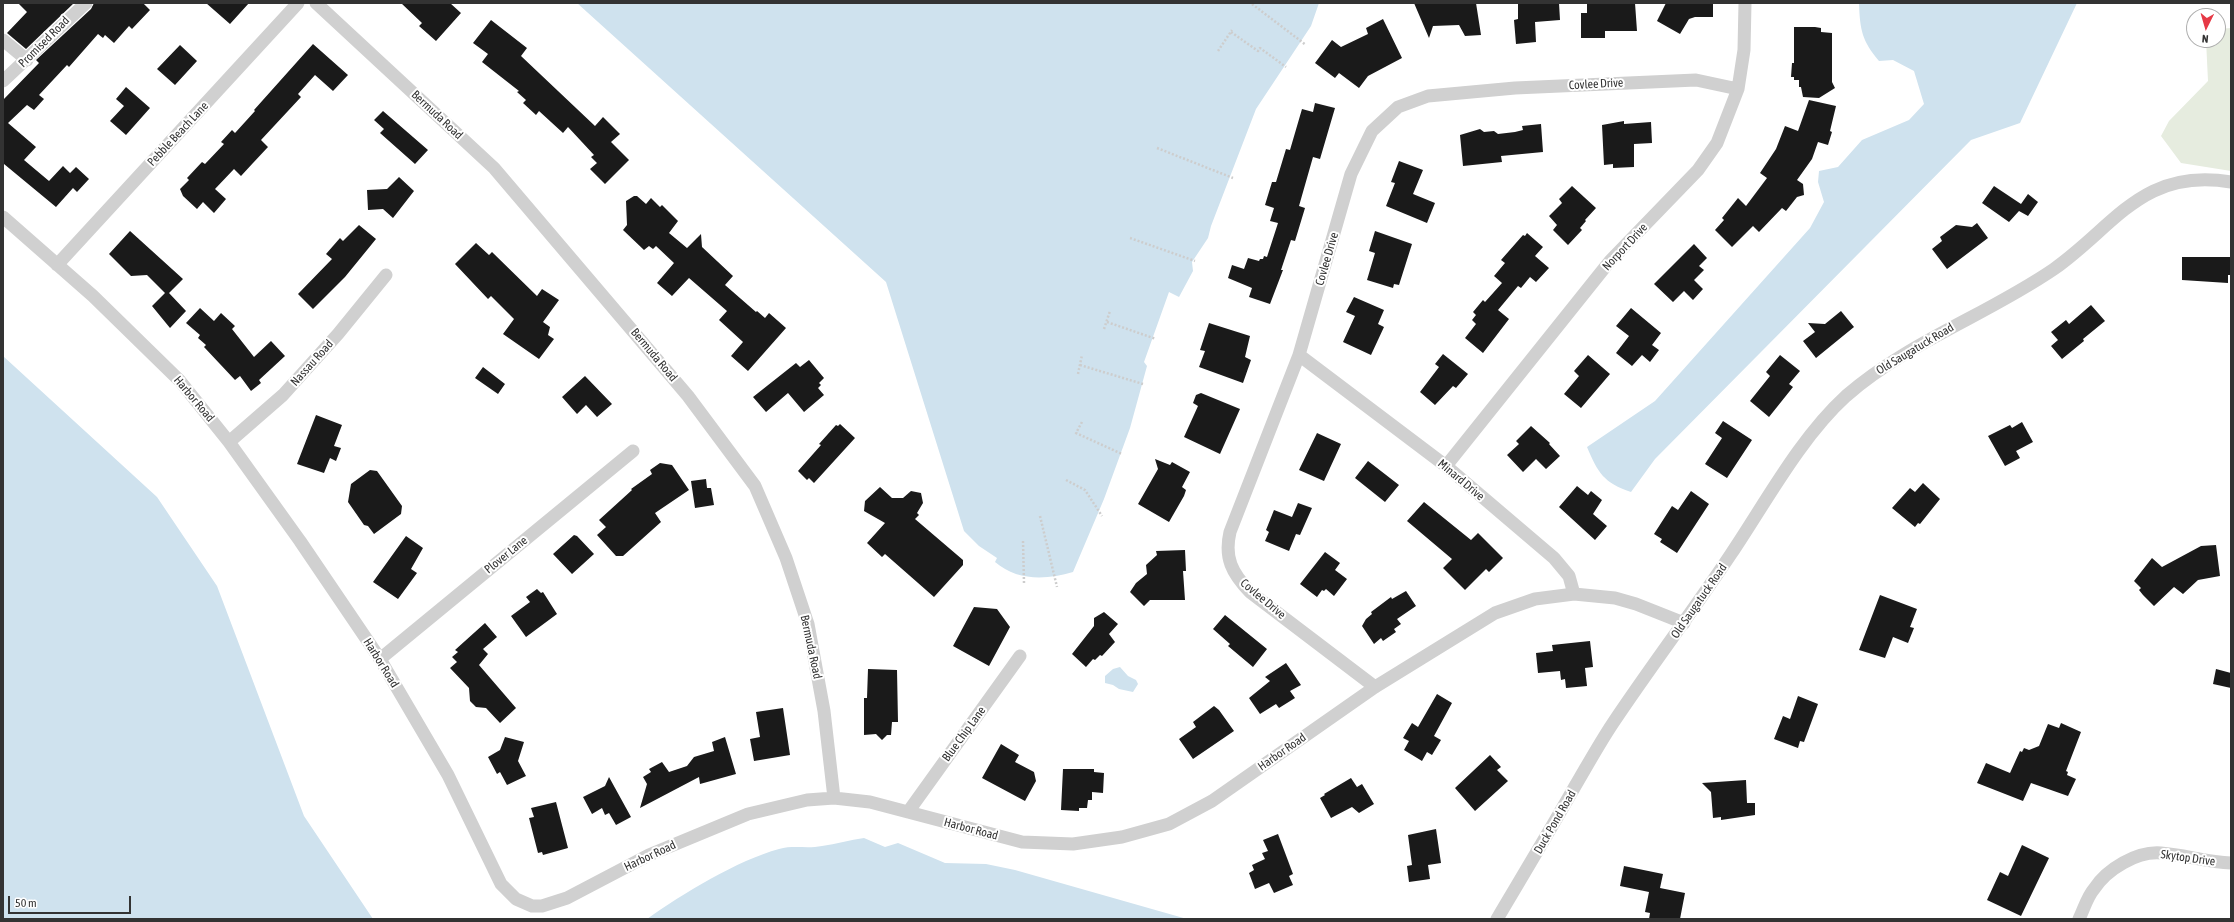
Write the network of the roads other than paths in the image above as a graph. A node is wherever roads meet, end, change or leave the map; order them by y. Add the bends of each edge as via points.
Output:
1 (86, 3) edge
2 (298, 3) edge
3 (316, 3) edge
4 (1745, 3) edge
5 (3, 40) edge
6 (27, 60) junction
7 (3, 81) edge
8 (1738, 89) junction
9 (2231, 182) edge
10 (3, 217) edge
11 (57, 265) junction
12 (386, 275) dead end
13 (1299, 355) junction
14 (229, 442) junction
15 (633, 451) dead end
16 (1446, 466) junction
17 (1574, 594) junction
18 (1684, 623) junction
19 (1020, 656) dead end
20 (380, 658) junction
21 (1375, 687) junction
22 (1612, 724) joint
23 (834, 798) junction
24 (908, 812) junction
25 (2231, 863) edge
26 (1497, 919) edge
27 (2079, 919) edge

1 - 6 street, Promised Road
2 - 11 street, Pebble Beach Lane
3 - 23 street, Bermuda Road via 494,168 688,396 755,486 786,558 808,624 824,711
4 - 8 street, Norport Drive via 1744,50
5 - 6 street
6 - 7 street, Promised Road
8 - 13 street, Covlee Drive via 1696,80 1515,88 1428,96 1398,107 1372,131 1351,174
8 - 16 street, Norport Drive via 1717,143 1698,170 1610,261
9 - 18 street, Old Saugatuck Road via 2195,181 2164,187 2144,195 2122,210 2059,265 2029,286 1884,366 1845,397 1802,447
10 - 11 street, Harbor Road
11 - 14 street, Harbor Road via 180,381
12 - 14 street, Nassau Road via 338,334 283,395
13 - 16 street, Minard Drive
13 - 21 street, Covlee Drive via 1230,532 1227,556 1234,574 1250,592
14 - 20 street, Harbor Road
15 - 20 street, Plover Lane
16 - 17 street, Minard Drive via 1554,558 1569,576
17 - 18 street via 1615,598
17 - 21 street, Harbor Road via 1535,599 1495,613
18 - 22 street, Old Saugatuck Road
19 - 24 street, Blue Chip Lane
20 - 23 street, Harbor Road via 448,775 501,884 516,899 532,906 542,906 567,898 649,855 748,814 807,800
21 - 24 street, Harbor Road via 1212,801 1170,824 1129,835 1074,844 1022,842
22 - 26 street, Duck Pond Road
23 - 24 street, Harbor Road via 870,802
25 - 27 street, Skytop Drive via 2161,853 2139,854 2119,865 2094,888

